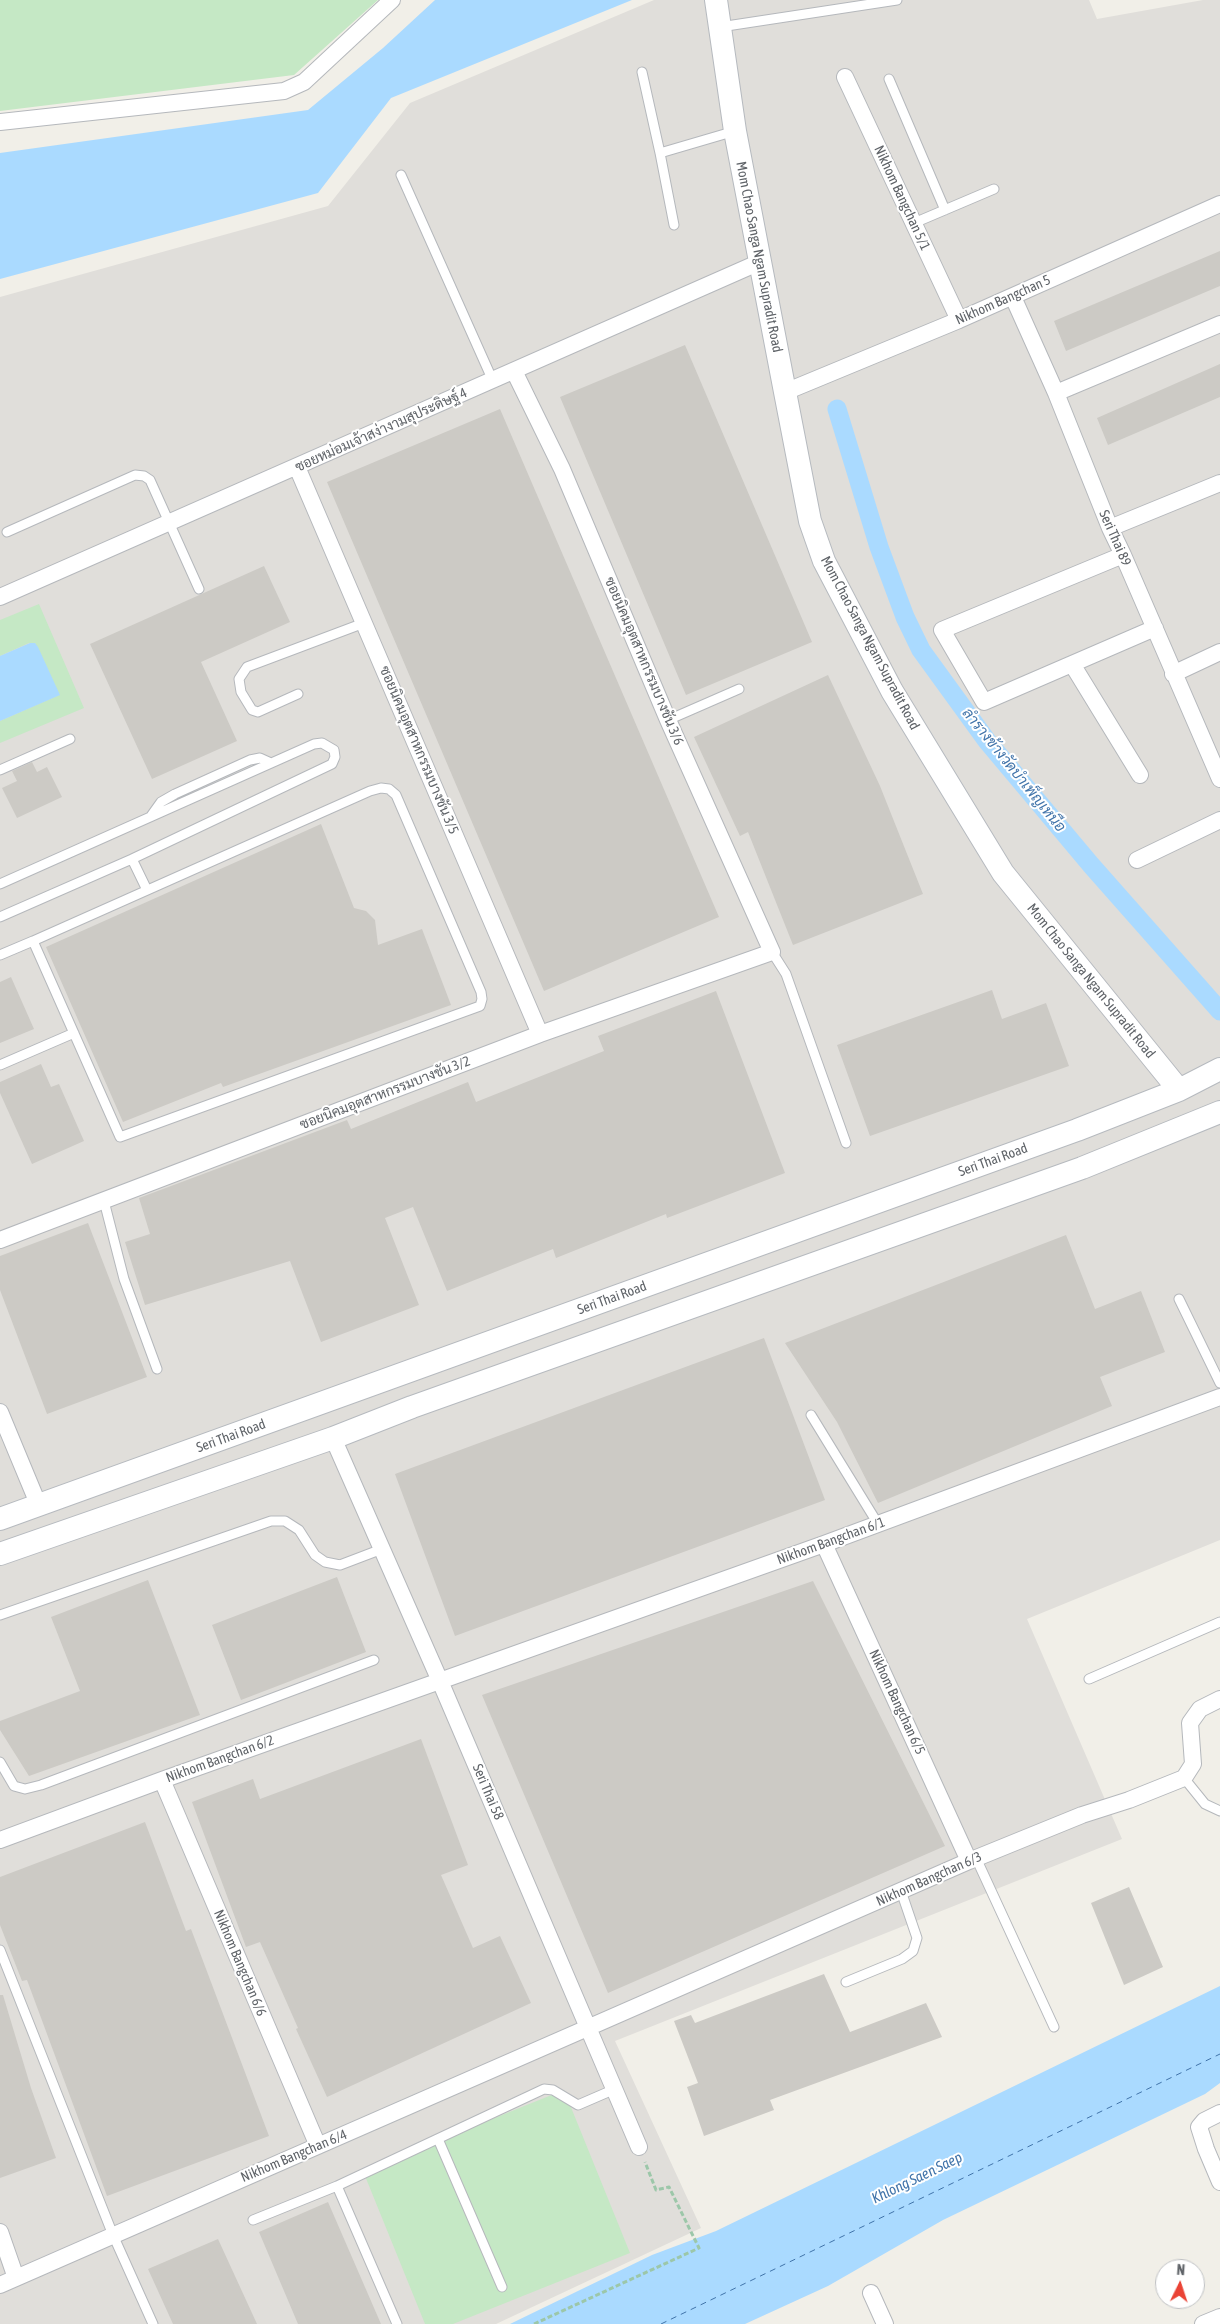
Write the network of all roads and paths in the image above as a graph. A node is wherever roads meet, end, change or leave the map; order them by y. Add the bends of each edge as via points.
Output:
1 (392, 0) edge
2 (716, 0) edge
3 (897, 0) edge
4 (720, 27) junction
5 (642, 72) dead end
6 (845, 77) dead end
7 (889, 79) dead end
8 (0, 122) edge
9 (735, 130) junction
10 (660, 153) junction
11 (401, 175) dead end
12 (994, 189) dead end
13 (1220, 204) edge
14 (945, 210) junction
15 (914, 223) junction
16 (674, 225) dead end
17 (760, 262) junction
18 (1013, 296) junction
19 (960, 320) junction
20 (1220, 324) edge
21 (514, 371) junction
22 (493, 380) junction
23 (785, 392) junction
24 (1056, 393) junction
25 (297, 467) junction
26 (1220, 483) edge
27 (170, 522) junction
28 (1110, 528) junction
29 (7, 532) dead end
30 (1123, 555) junction
31 (198, 589) dead end
32 (0, 596) edge
33 (364, 623) junction
34 (1155, 628) junction
35 (1220, 652) edge
36 (1072, 664) junction
37 (1173, 674) junction
38 (739, 689) dead end
39 (298, 694) dead end
40 (668, 720) junction
41 (70, 739) dead end
42 (0, 770) edge
43 (1140, 775) dead end
44 (1220, 779) edge
45 (1220, 820) edge
46 (132, 859) junction
47 (1137, 860) dead end
48 (0, 884) edge
49 (147, 890) junction
50 (0, 917) edge
51 (33, 940) junction
52 (772, 952) junction
53 (0, 955) edge
54 (74, 1033) junction
55 (540, 1034) junction
56 (0, 1065) edge
57 (1220, 1069) edge
58 (1180, 1090) junction
59 (1220, 1112) edge
60 (846, 1143) dead end
61 (104, 1201) junction
62 (0, 1240) edge
63 (1179, 1299) dead end
64 (157, 1369) dead end
65 (1220, 1383) edge
66 (1220, 1397) edge
67 (0, 1412) edge
68 (811, 1415) dead end
69 (333, 1438) junction
70 (38, 1506) junction
71 (0, 1519) edge
72 (878, 1524) junction
73 (52, 1536) junction
74 (824, 1544) junction
75 (382, 1550) junction
76 (0, 1554) edge
77 (0, 1616) edge
78 (1220, 1622) edge
79 (374, 1660) dead end
80 (1089, 1679) dead end
81 (440, 1681) junction
82 (1220, 1700) edge
83 (0, 1762) edge
84 (1184, 1778) junction
85 (162, 1780) junction
86 (1220, 1811) edge
87 (0, 1840) edge
88 (973, 1859) junction
89 (901, 1891) junction
90 (0, 1950) edge
91 (846, 1982) dead end
92 (1054, 2027) dead end
93 (589, 2029) junction
94 (615, 2089) junction
95 (1220, 2113) edge
96 (438, 2139) junction
97 (318, 2146) junction
98 (639, 2147) joint
99 (1220, 2182) edge
100 (337, 2186) junction
101 (253, 2220) dead end
102 (0, 2232) edge
103 (113, 2235) junction
104 (16, 2278) junction
105 (0, 2286) edge
106 (502, 2287) dead end
107 (871, 2293) dead end
108 (1220, 2317) edge
109 (153, 2324) edge
110 (397, 2324) edge
111 (534, 2324) edge
112 (885, 2324) edge
113 (1203, 2324) edge

1 - 8 street via 304,82 284,91
2 - 4 main road, Mom Chao Sanga Ngam Supradit Road
3 - 4 lane
4 - 9 main road, Mom Chao Sanga Ngam Supradit Road
5 - 10 lane
6 - 15 street, Nikhom Bangchan 5/1
7 - 14 lane
9 - 10 lane
9 - 17 main road, Mom Chao Sanga Ngam Supradit Road
10 - 16 lane
11 - 22 lane
12 - 14 lane
13 - 18 street, Nikhom Bangchan 5
14 - 15 lane
15 - 19 street, Nikhom Bangchan 5/1
17 - 21 street, ซอยหม่อมเจ้าสง่างามสุประดิษฐ์ 4
17 - 23 main road, Mom Chao Sanga Ngam Supradit Road
18 - 19 street, Nikhom Bangchan 5
18 - 24 street, Seri Thai 89
19 - 23 street, Nikhom Bangchan 5
20 - 24 street
21 - 22 street, ซอยหม่อมเจ้าสง่างามสุประดิษฐ์ 4
21 - 40 street, ซอยนิคมอุตสาหกรรมบางชัน 3/6 via 562,469
22 - 25 street, ซอยหม่อมเจ้าสง่างามสุประดิษฐ์ 4
23 - 58 main road, Mom Chao Sanga Ngam Supradit Road via 810,521 824,561 892,691 1003,873
24 - 28 street, Seri Thai 89
25 - 27 street, ซอยหม่อมเจ้าสง่างามสุประดิษฐ์ 4
25 - 33 street, ซอยนิคมอุตสาหกรรมบางชัน 3/5
26 - 28 street
27 - 29 lane via 150,480 135,475
27 - 31 lane
27 - 32 street, ซอยหม่อมเจ้าสง่างามสุประดิษฐ์ 4
28 - 30 street, Seri Thai 89
30 - 34 street, Seri Thai 89
30 - 36 street via 942,630 984,702
33 - 39 lane via 247,667 239,679 241,692 252,710 258,712
33 - 55 street, ซอยนิคมอุตสาหกรรมบางชัน 3/5
34 - 36 street
34 - 37 street, Seri Thai 89
35 - 37 street
36 - 43 street
37 - 44 street, Seri Thai 89
38 - 40 lane
40 - 52 street, ซอยนิคมอุตสาหกรรมบางชัน 3/6
41 - 42 lane
45 - 47 street
46 - 48 lane via 332,764 335,757 330,746 314,744 271,763 260,758 250,760 175,794 161,802 151,816
46 - 49 lane
46 - 50 lane
49 - 51 lane
49 - 54 lane via 370,791 389,789 396,795 481,992 480,1006 120,1137
51 - 53 lane
51 - 54 lane
52 - 55 street, ซอยนิคมอุตสาหกรรมบางชัน 3/2
52 - 60 lane via 786,974
54 - 56 lane
55 - 61 street, ซอยนิคมอุตสาหกรรมบางชัน 3/2
57 - 58 main road, Seri Thai Road
58 - 70 main road, Seri Thai Road
59 - 69 main road via 1082,1168
61 - 62 street, ซอยนิคมอุตสาหกรรมบางชัน 3/2
61 - 64 lane via 124,1279
63 - 65 lane
66 - 72 street, Nikhom Bangchan 6/1
67 - 70 street
68 - 72 lane
69 - 73 main road
69 - 75 street, Seri Thai 58
70 - 71 main road, Seri Thai Road
70 - 73 main road
72 - 74 street, Nikhom Bangchan 6/1
73 - 76 main road
74 - 81 street, Nikhom Bangchan 6/1
74 - 88 street, Nikhom Bangchan 6/5
75 - 77 lane via 340,1565 325,1562 315,1554 299,1530 285,1521 271,1521
75 - 81 street, Seri Thai 58
78 - 80 lane
79 - 83 lane via 41,1785 25,1789 14,1786
81 - 85 street, Nikhom Bangchan 6/2
81 - 93 street, Seri Thai 58
82 - 84 street via 1200,1709 1190,1723 1193,1764
84 - 86 lane via 1205,1804
84 - 88 street, Nikhom Bangchan 6/3
85 - 87 street, Nikhom Bangchan 6/2
85 - 97 street, Nikhom Bangchan 6/6
88 - 89 street, Nikhom Bangchan 6/3
88 - 92 lane
89 - 91 lane via 918,1938 913,1952
89 - 93 street, Nikhom Bangchan 6/3
90 - 103 lane
93 - 94 street, Seri Thai 58
93 - 97 street, Nikhom Bangchan 6/4
94 - 96 lane via 578,2105 553,2090 544,2089
94 - 98 street, Seri Thai 58
95 - 99 street via 1204,2120 1199,2127
96 - 100 lane
96 - 106 lane
97 - 103 street, Nikhom Bangchan 6/4
98 - 111 path via 656,2190 669,2187 699,2248
100 - 101 lane
100 - 110 lane
102 - 104 street
103 - 104 street, Nikhom Bangchan 6/4
103 - 109 lane
104 - 105 street, Nikhom Bangchan 6/4
107 - 112 street
108 - 113 street

